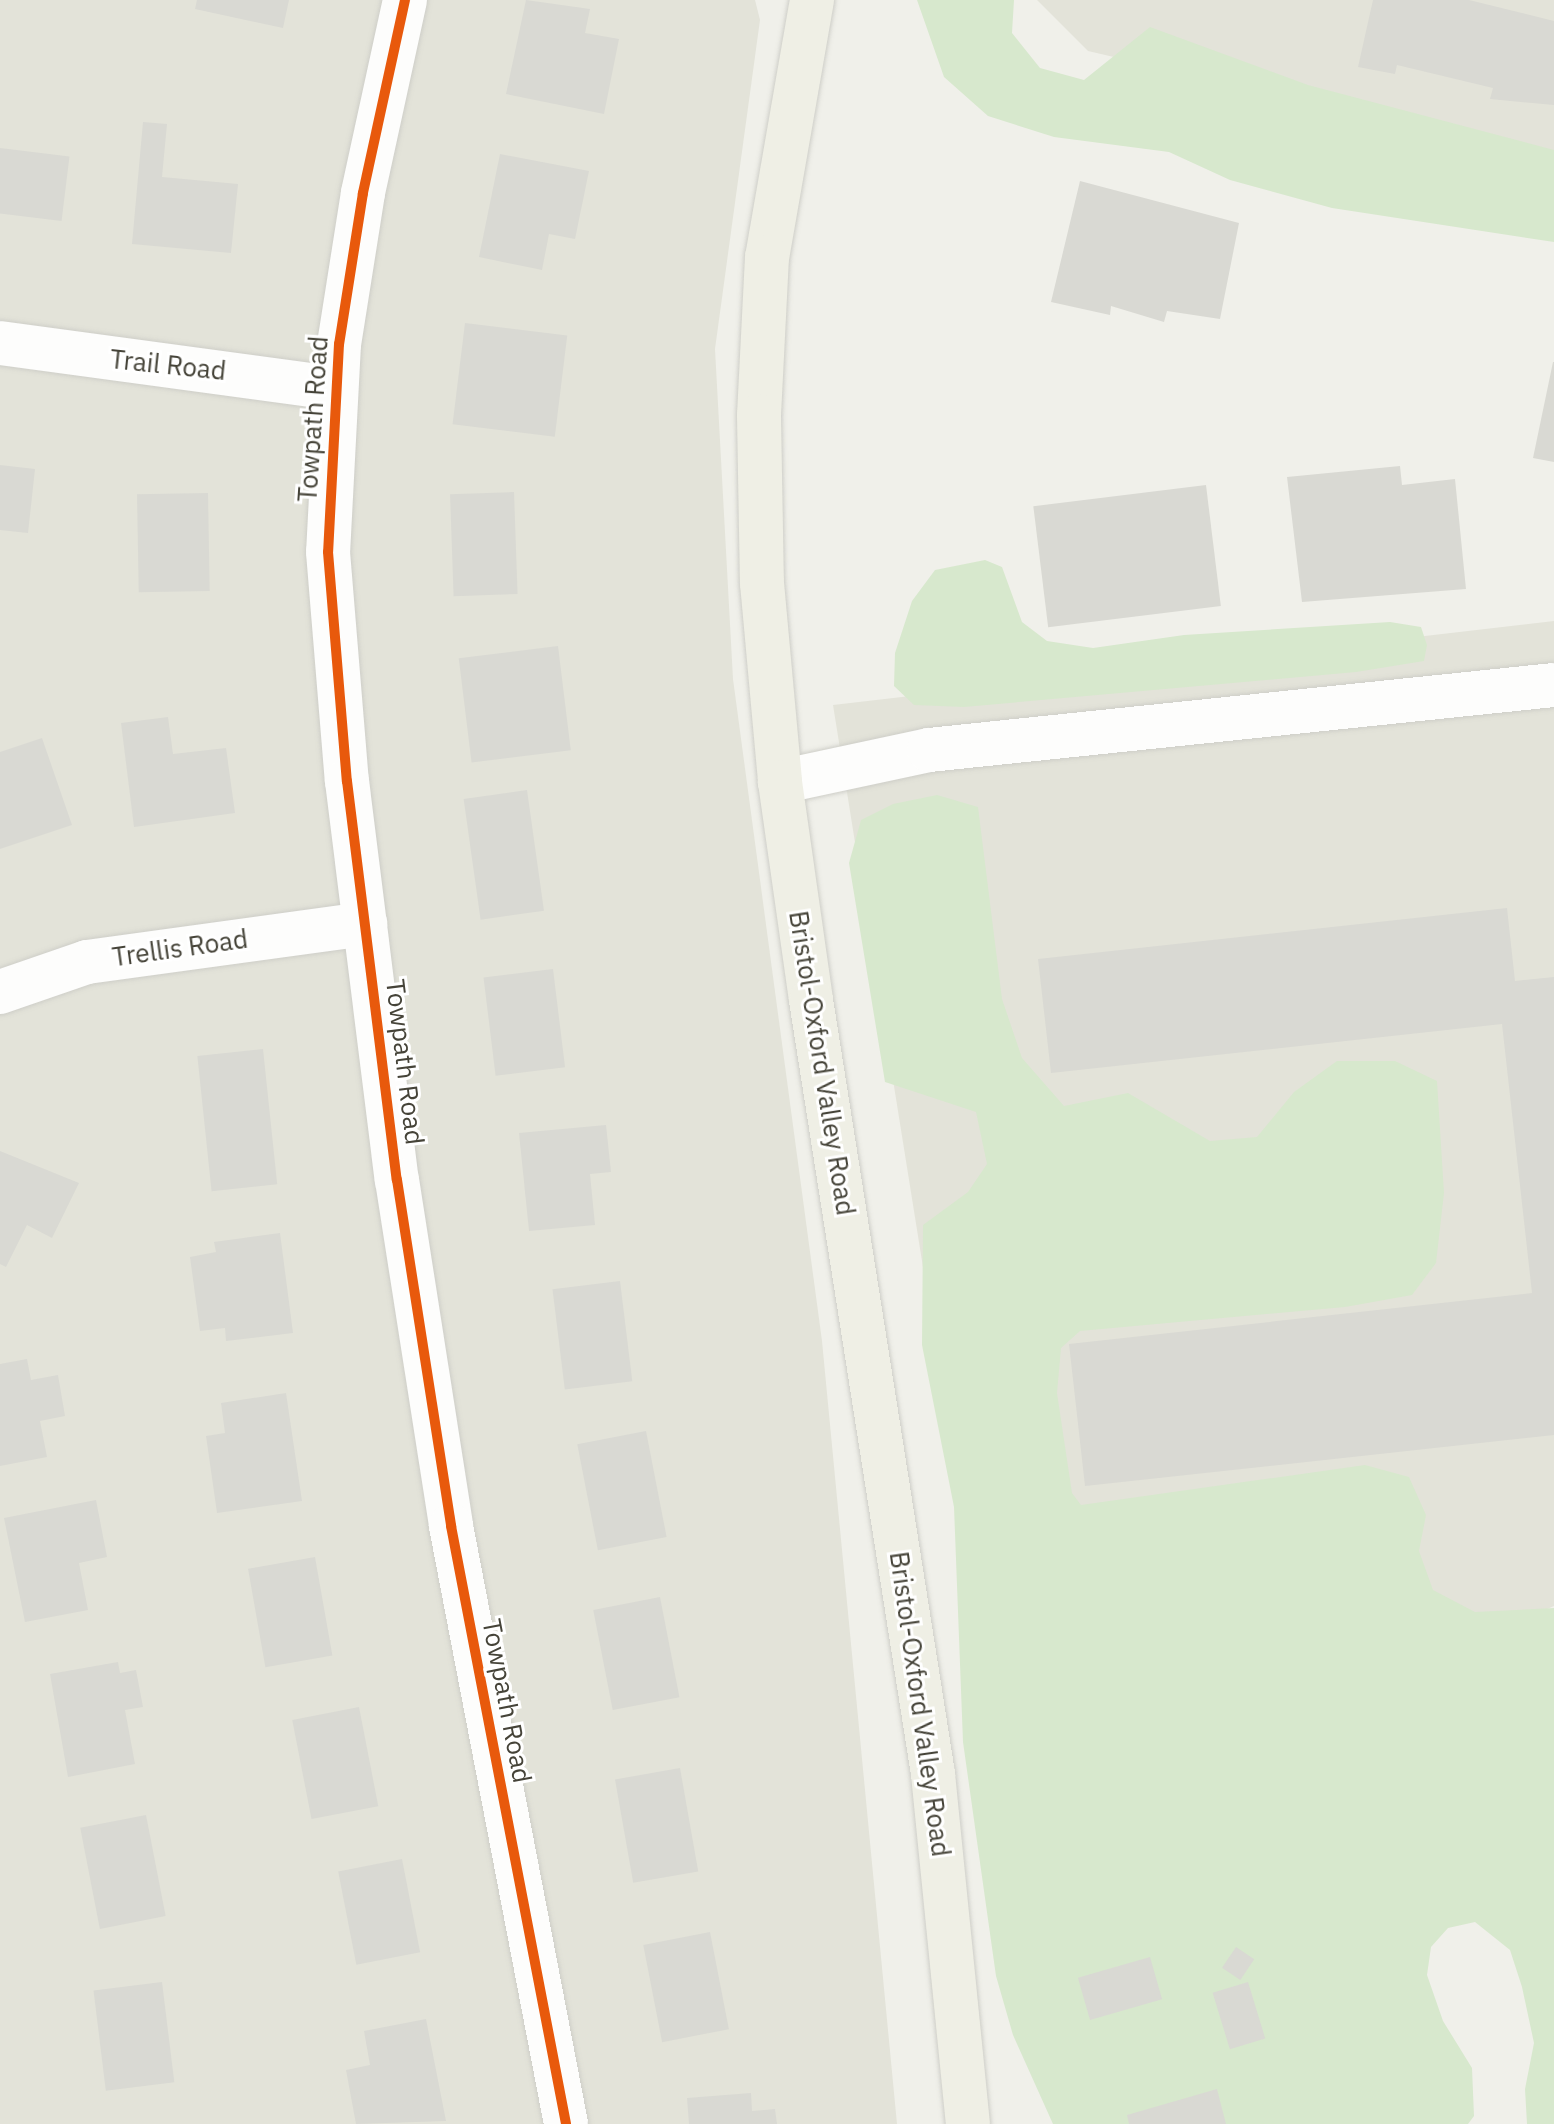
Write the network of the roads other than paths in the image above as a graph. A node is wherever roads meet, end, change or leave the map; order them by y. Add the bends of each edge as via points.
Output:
1 (405, 0) edge
2 (812, 0) edge
3 (0, 343) edge
4 (335, 388) junction
5 (1554, 685) edge
6 (780, 782) junction
7 (365, 924) junction
8 (0, 992) edge
9 (566, 2124) edge
10 (968, 2124) edge

1 - 4 street, Towpath Road via 363,193
2 - 6 main road, Bristol-Oxford Valley Road via 767,257 759,416 762,583
3 - 4 street, Trail Road
4 - 7 street, Towpath Road via 328,552
5 - 6 street via 929,750
6 - 10 main road, Bristol-Oxford Valley Road via 933,1774
7 - 8 street, Trellis Road via 101,959
7 - 9 street, Towpath Road via 451,1526

